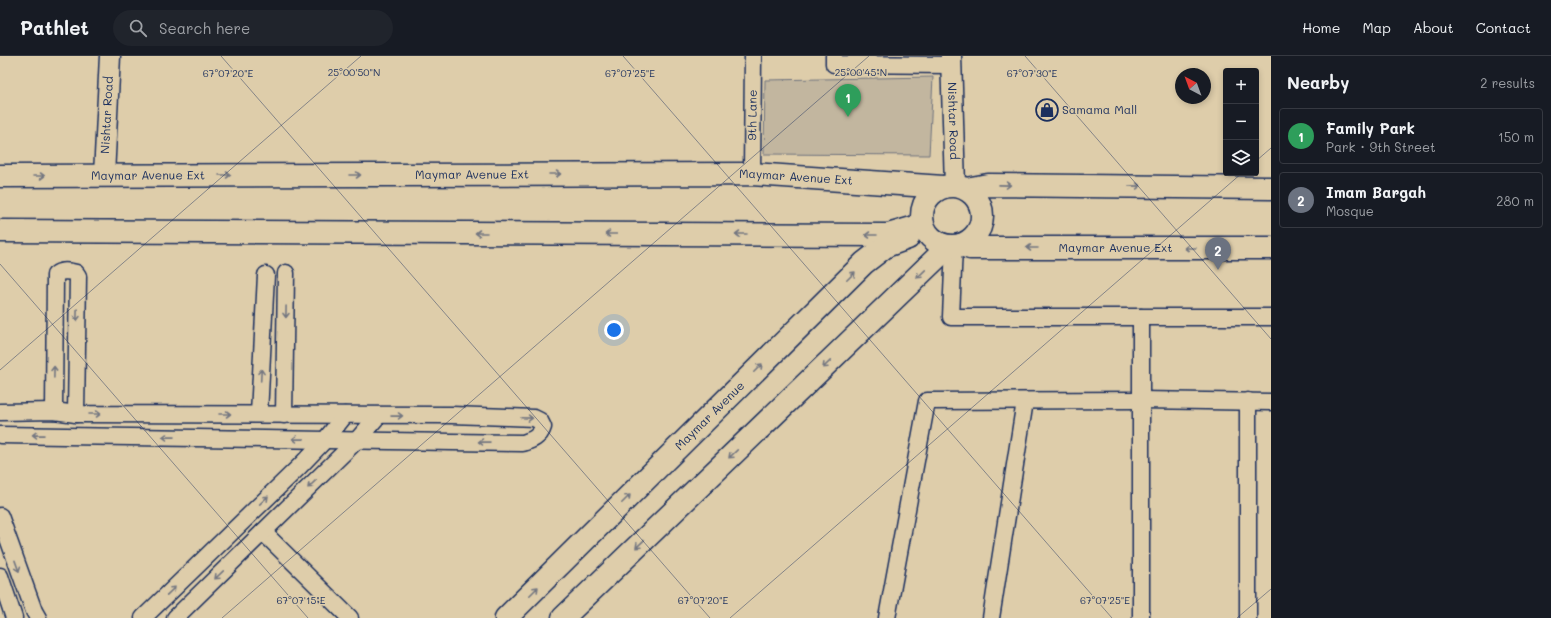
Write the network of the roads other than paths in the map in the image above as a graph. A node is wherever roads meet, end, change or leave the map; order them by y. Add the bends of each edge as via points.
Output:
1 (110, 56) edge
2 (753, 56) edge
3 (834, 60) edge
4 (951, 60) edge
5 (752, 174) junction
6 (104, 175) junction
7 (0, 176) edge
8 (955, 187) junction
9 (1271, 188) edge
10 (924, 228) junction
11 (0, 231) edge
12 (954, 246) junction
13 (1271, 248) edge
14 (286, 273) dead end
15 (266, 275) dead end
16 (1141, 317) junction
17 (1271, 317) edge
18 (1141, 400) junction
19 (1025, 401) junction
20 (1248, 401) junction
21 (1271, 402) edge
22 (54, 411) junction
23 (0, 412) edge
24 (76, 414) junction
25 (259, 414) junction
26 (284, 414) junction
27 (345, 415) junction
28 (378, 416) junction
29 (0, 435) edge
30 (326, 439) junction
31 (357, 440) junction
32 (0, 516) edge
33 (263, 532) junction
34 (0, 576) edge
35 (14, 618) edge
36 (38, 618) edge
37 (143, 618) edge
38 (175, 618) edge
39 (350, 618) edge
40 (506, 618) edge
41 (563, 618) edge
42 (886, 618) edge
43 (991, 618) edge
44 (1141, 618) edge
45 (1248, 618) edge

1 - 6 street, Nishtar Road
2 - 5 street, 9th Lane
3 - 4 street
4 - 8 street, Nishtar Road
6 -> 5 main road, Maymar Avenue Ext
5 - 8 main road, Maymar Avenue Ext
7 -> 6 main road, Maymar Avenue Ext
8 -> 9 main road, Maymar Avenue Ext via 988,185
8 - 10 main road via 932,192 921,213
8 - 12 main road via 975,197 981,207 982,219 979,230 971,240
10 -> 11 main road via 888,235
10 - 12 main road via 928,236 937,243
40 -> 10 main road, Maymar Avenue via 864,263 886,246
13 -> 12 main road, Maymar Avenue Ext
12 - 16 street via 951,317
12 -> 41 main road
14 -> 26 street
25 -> 15 street
16 - 17 street
16 - 18 street
18 - 19 street
18 - 20 street
18 - 44 street
19 - 42 street via 927,401
19 - 43 street
20 - 21 street
20 - 45 street
22 - 23 street
22 - 24 street
22 -> 24 street via 55,275 60,272 72,272 78,276
24 -> 25 street
25 - 26 street
26 - 27 street
27 - 28 street
27 - 30 street
28 - 31 street
28 -> 31 street via 534,418 540,421 543,427 542,432 536,437 523,443
30 -> 29 street
30 - 31 street
37 -> 30 street
31 -> 33 street
32 -> 36 street
33 -> 38 street
33 - 39 street
34 - 35 street

